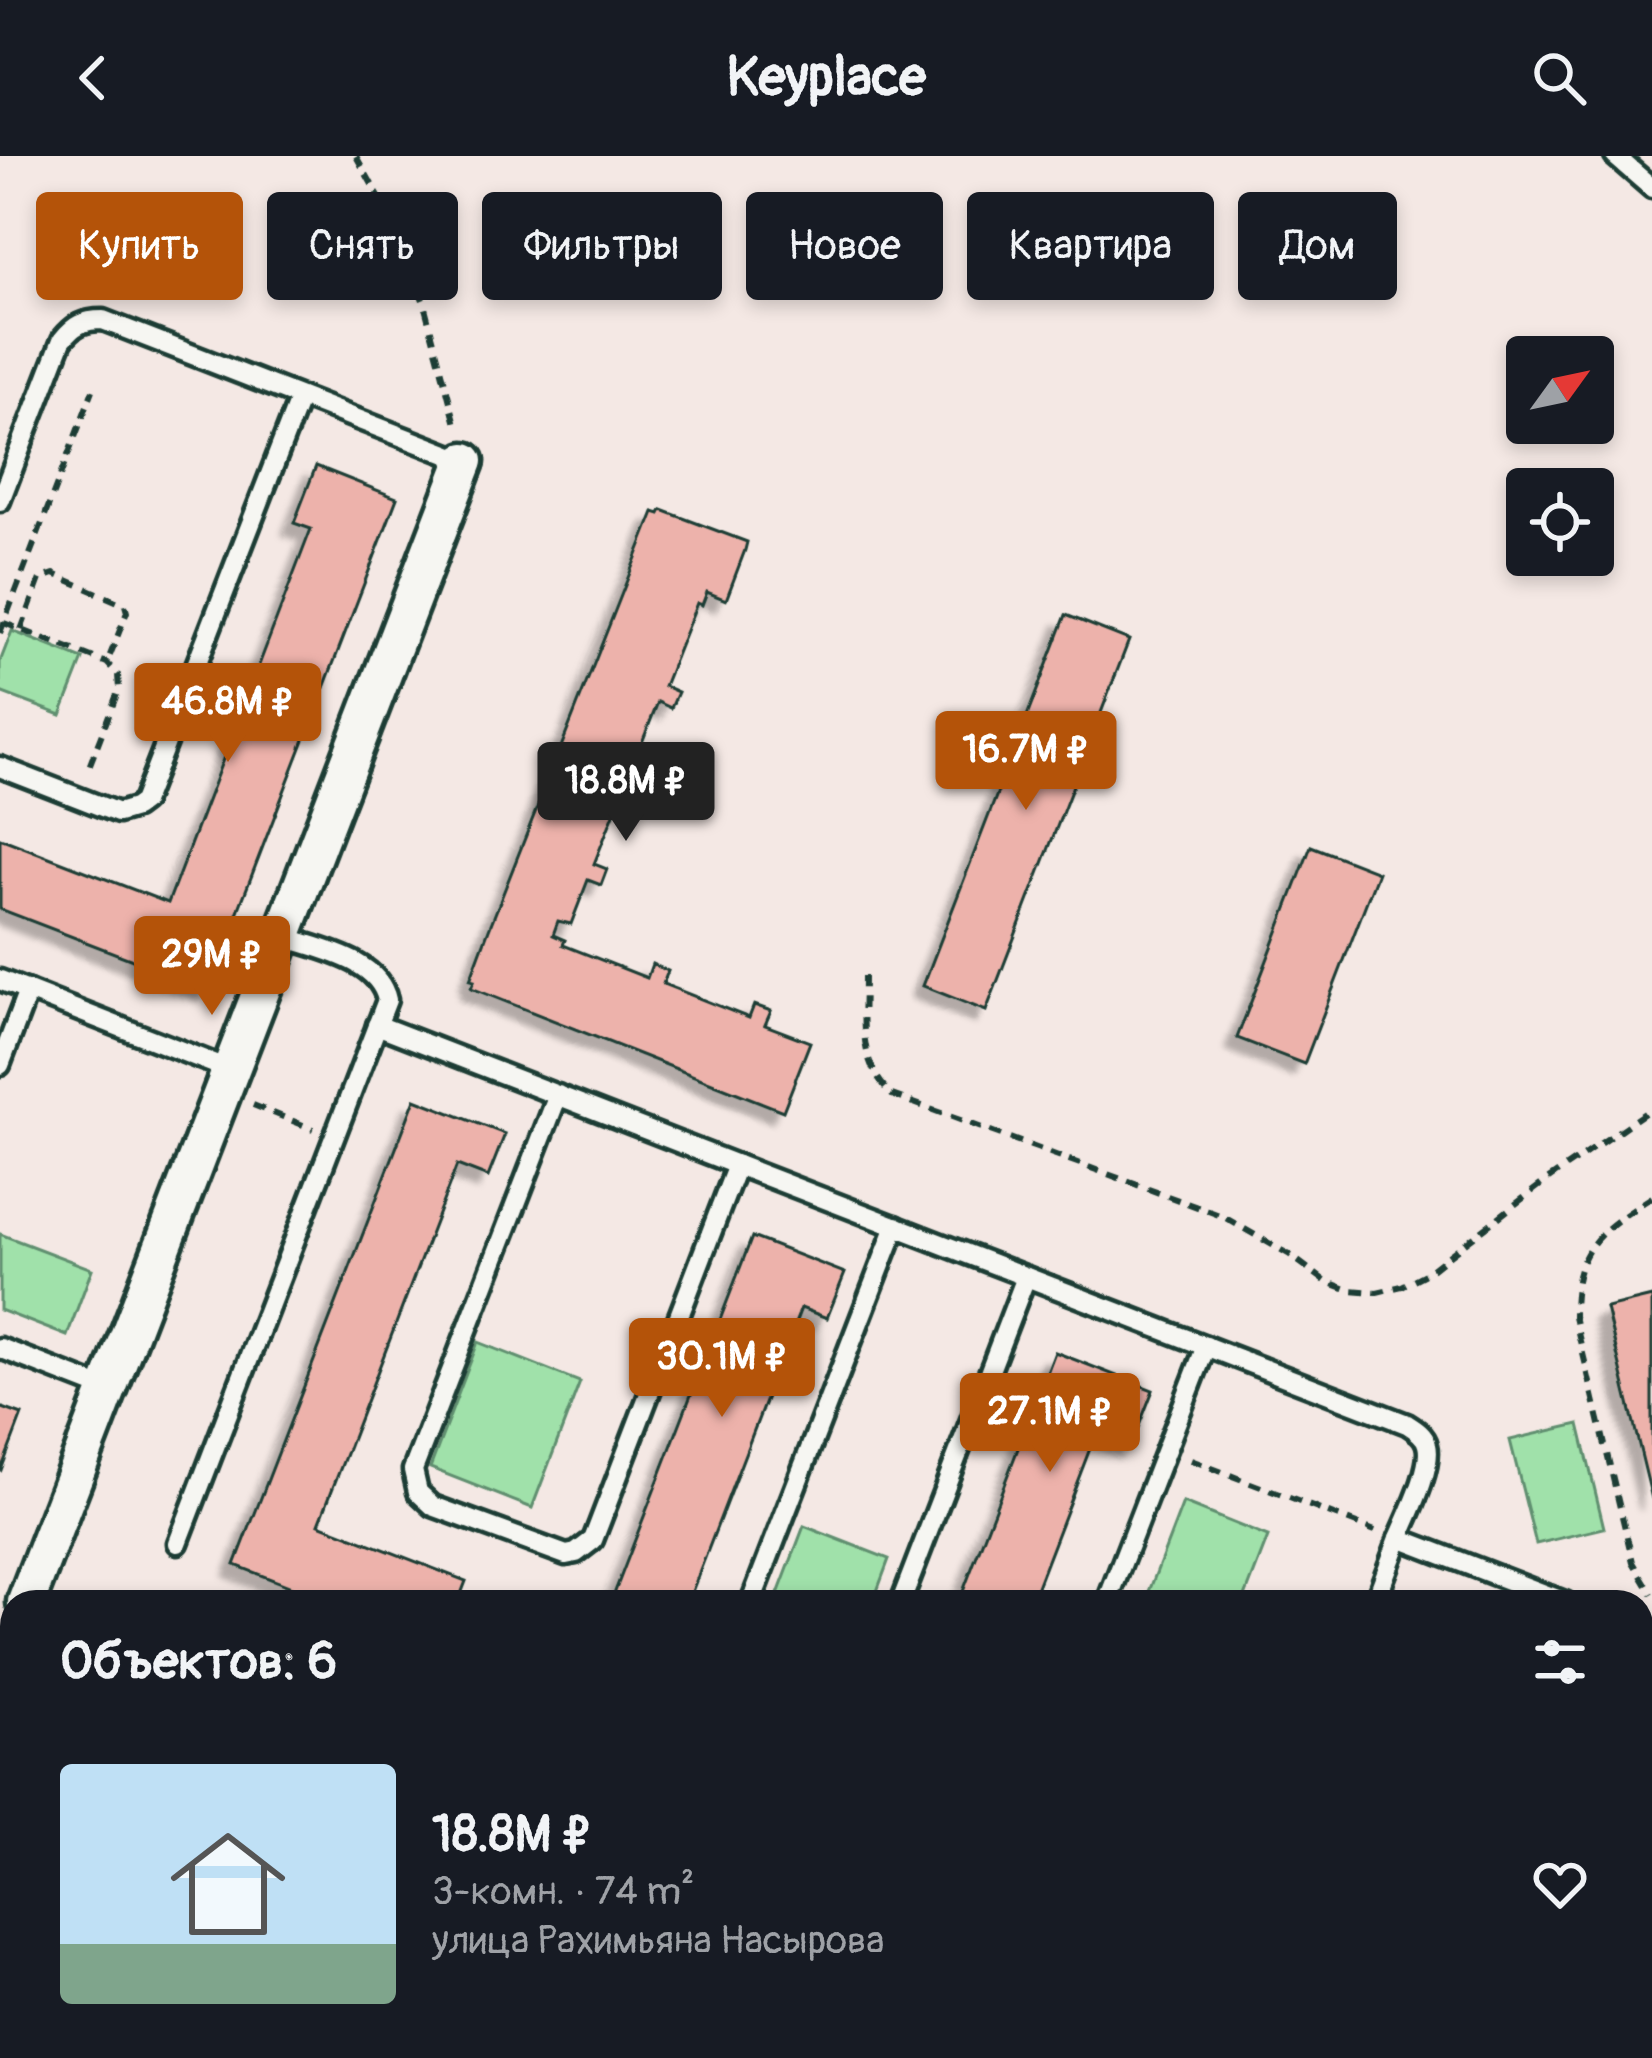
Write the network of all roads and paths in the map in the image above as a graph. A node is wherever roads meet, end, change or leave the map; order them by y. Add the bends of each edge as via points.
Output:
1 (356, 156) edge
2 (1615, 156) edge
3 (1652, 188) edge
4 (93, 390) dead end
5 (300, 397) junction
6 (465, 460) junction
7 (0, 501) edge
8 (4, 623) junction
9 (21, 630) junction
10 (0, 633) edge
11 (107, 663) junction
12 (0, 767) edge
13 (77, 797) junction
14 (283, 935) junction
15 (864, 976) dead end
16 (0, 980) edge
17 (28, 991) junction
18 (377, 1025) junction
19 (0, 1064) edge
20 (226, 1081) junction
21 (558, 1095) junction
22 (1652, 1108) edge
23 (334, 1137) junction
24 (737, 1165) junction
25 (1652, 1196) edge
26 (896, 1226) junction
27 (1026, 1277) junction
28 (1205, 1346) junction
29 (0, 1348) edge
30 (107, 1390) junction
31 (1166, 1450) junction
32 (1399, 1539) junction
33 (178, 1543) dead end
34 (31, 1590) edge
35 (756, 1590) edge
36 (906, 1590) edge
37 (1112, 1590) edge
38 (1380, 1590) edge
39 (1533, 1590) edge
40 (1650, 1590) edge

1 - 6 path via 423,300
2 - 3 lane
4 - 8 path
5 - 6 lane
5 - 7 lane via 86,320 62,340
5 - 13 lane via 143,802 118,813
6 - 14 street
8 - 9 path
8 - 10 path
9 - 11 path
9 - 11 path via 46,574 98,591 127,608
11 - 13 path via 119,689
12 - 13 lane
14 - 18 lane via 376,976 387,1000
14 - 20 street
15 - 22 path via 864,1054 892,1095 1222,1216 1349,1290 1377,1292 1425,1274
16 - 17 lane
17 - 19 lane
17 - 20 lane
18 - 21 lane
18 - 23 lane
20 - 23 path
20 - 30 street
21 - 24 lane
21 - 24 lane via 413,1470 424,1500 452,1514 553,1553 576,1553 593,1540
23 - 33 lane
24 - 26 lane
25 - 40 path via 1605,1228 1574,1284 1574,1316 1633,1562
26 - 27 lane
26 - 35 lane
27 - 28 lane
27 - 36 lane
28 - 31 lane
28 - 32 lane via 1420,1432 1427,1464
29 - 30 lane
30 - 34 street
31 - 32 path
31 - 37 lane
32 - 38 lane
32 - 39 lane

